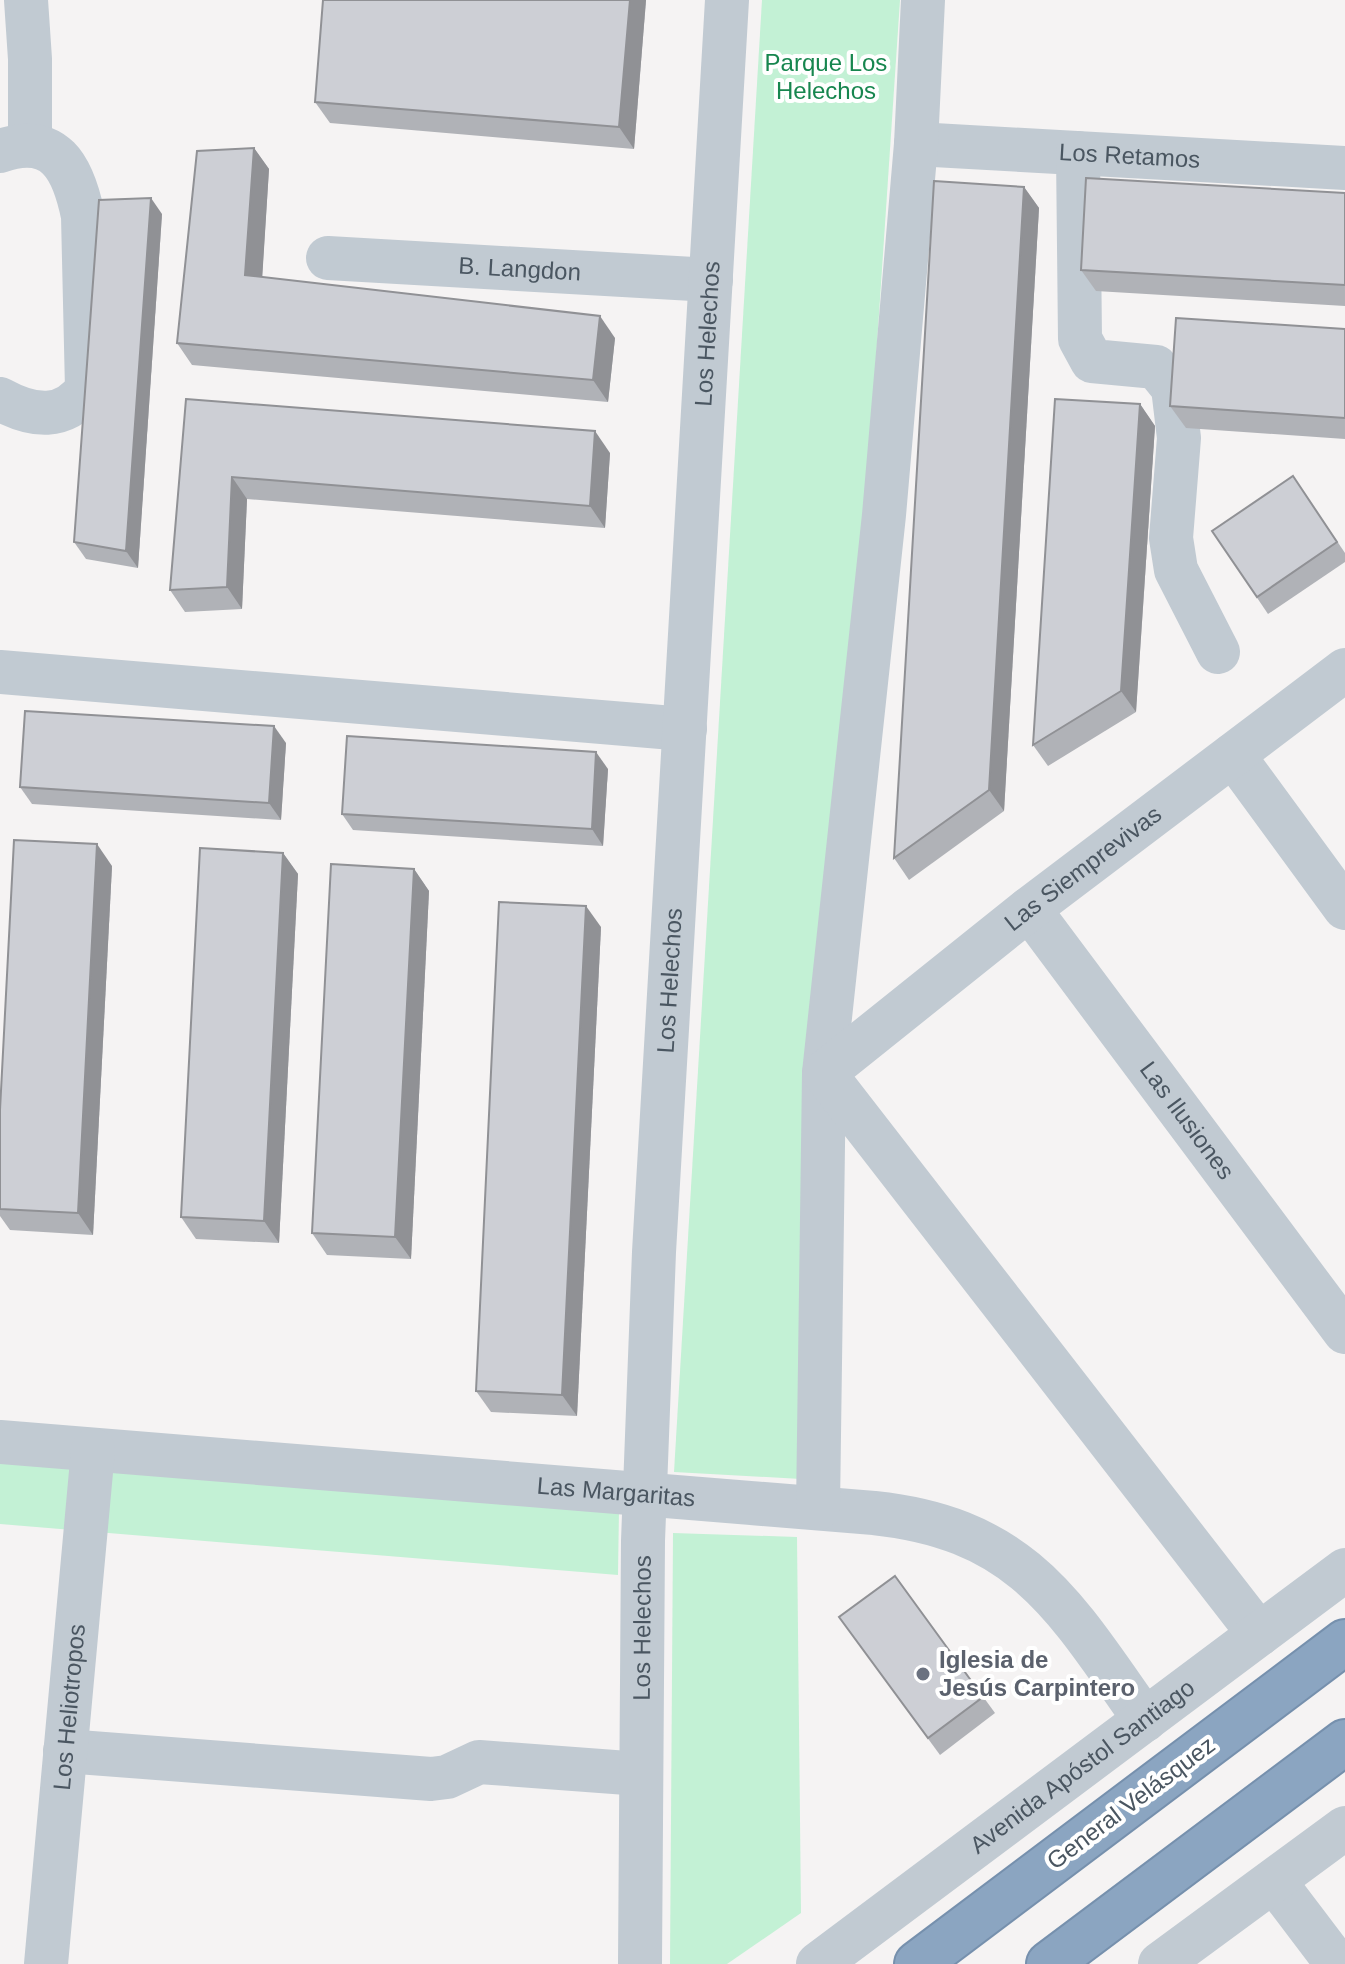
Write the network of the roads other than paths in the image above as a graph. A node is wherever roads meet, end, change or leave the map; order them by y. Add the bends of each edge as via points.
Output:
1 (26, 0) edge
2 (727, 0) edge
3 (923, 0) edge
4 (916, 144) junction
5 (15, 147) edge
6 (1078, 153) junction
7 (1345, 168) edge
8 (328, 258) dead end
9 (711, 280) junction
10 (0, 399) edge
11 (1218, 652) dead end
12 (1345, 670) edge
13 (0, 672) edge
14 (685, 729) junction
15 (1233, 755) junction
16 (1345, 908) edge
17 (1029, 909) junction
18 (824, 1073) junction
19 (1345, 1332) edge
20 (0, 1442) edge
21 (93, 1450) junction
22 (644, 1495) junction
23 (818, 1508) junction
24 (1345, 1570) edge
25 (1259, 1634) junction
26 (1345, 1642) edge
27 (1145, 1720) junction
28 (1345, 1742) edge
29 (65, 1751) junction
30 (641, 1774) junction
31 (1345, 1828) edge
32 (1274, 1881) junction
33 (46, 1964) edge
34 (640, 1964) edge
35 (818, 1964) edge
36 (917, 1964) edge
37 (1049, 1964) edge
38 (1160, 1964) edge
39 (1337, 1964) edge

1 - 5 street
2 - 9 street, Los Helechos
3 - 4 street
4 - 6 street, Los Retamos
4 - 18 street via 884,515
5 - 10 street via 43,145 77,188 83,216 87,389 74,407 56,413 15,407
6 - 7 street, Los Retamos
6 - 11 street via 1080,339 1092,361 1156,367 1173,388 1179,438 1171,538 1176,570
8 - 9 street, B. Langdon
9 - 14 street, Los Helechos
12 - 15 street, Las Siemprevivas
13 - 14 street
14 - 22 street, Los Helechos
15 - 16 street
15 - 17 street, Las Siemprevivas
17 - 18 street, Las Siemprevivas
17 - 19 street, Las Ilusiones
18 - 23 street
18 - 25 street
20 - 21 street, Las Margaritas
21 - 22 street, Las Margaritas
21 - 29 street, Los Heliotropos
22 - 23 street, Las Margaritas
22 - 30 street, Los Helechos
23 - 27 street, Las Margaritas via 929,1521 1001,1551 1055,1596
24 - 25 street, Avenida Apóstol Santiago
25 - 27 street, Avenida Apóstol Santiago
26 - 36 highway, General Velásquez
27 - 35 street, Avenida Apóstol Santiago
28 - 37 highway
29 - 30 street via 431,1779 479,1762
29 - 33 street, Los Heliotropos
30 - 34 street, Los Helechos
31 - 32 street
32 - 38 street
32 - 39 street

